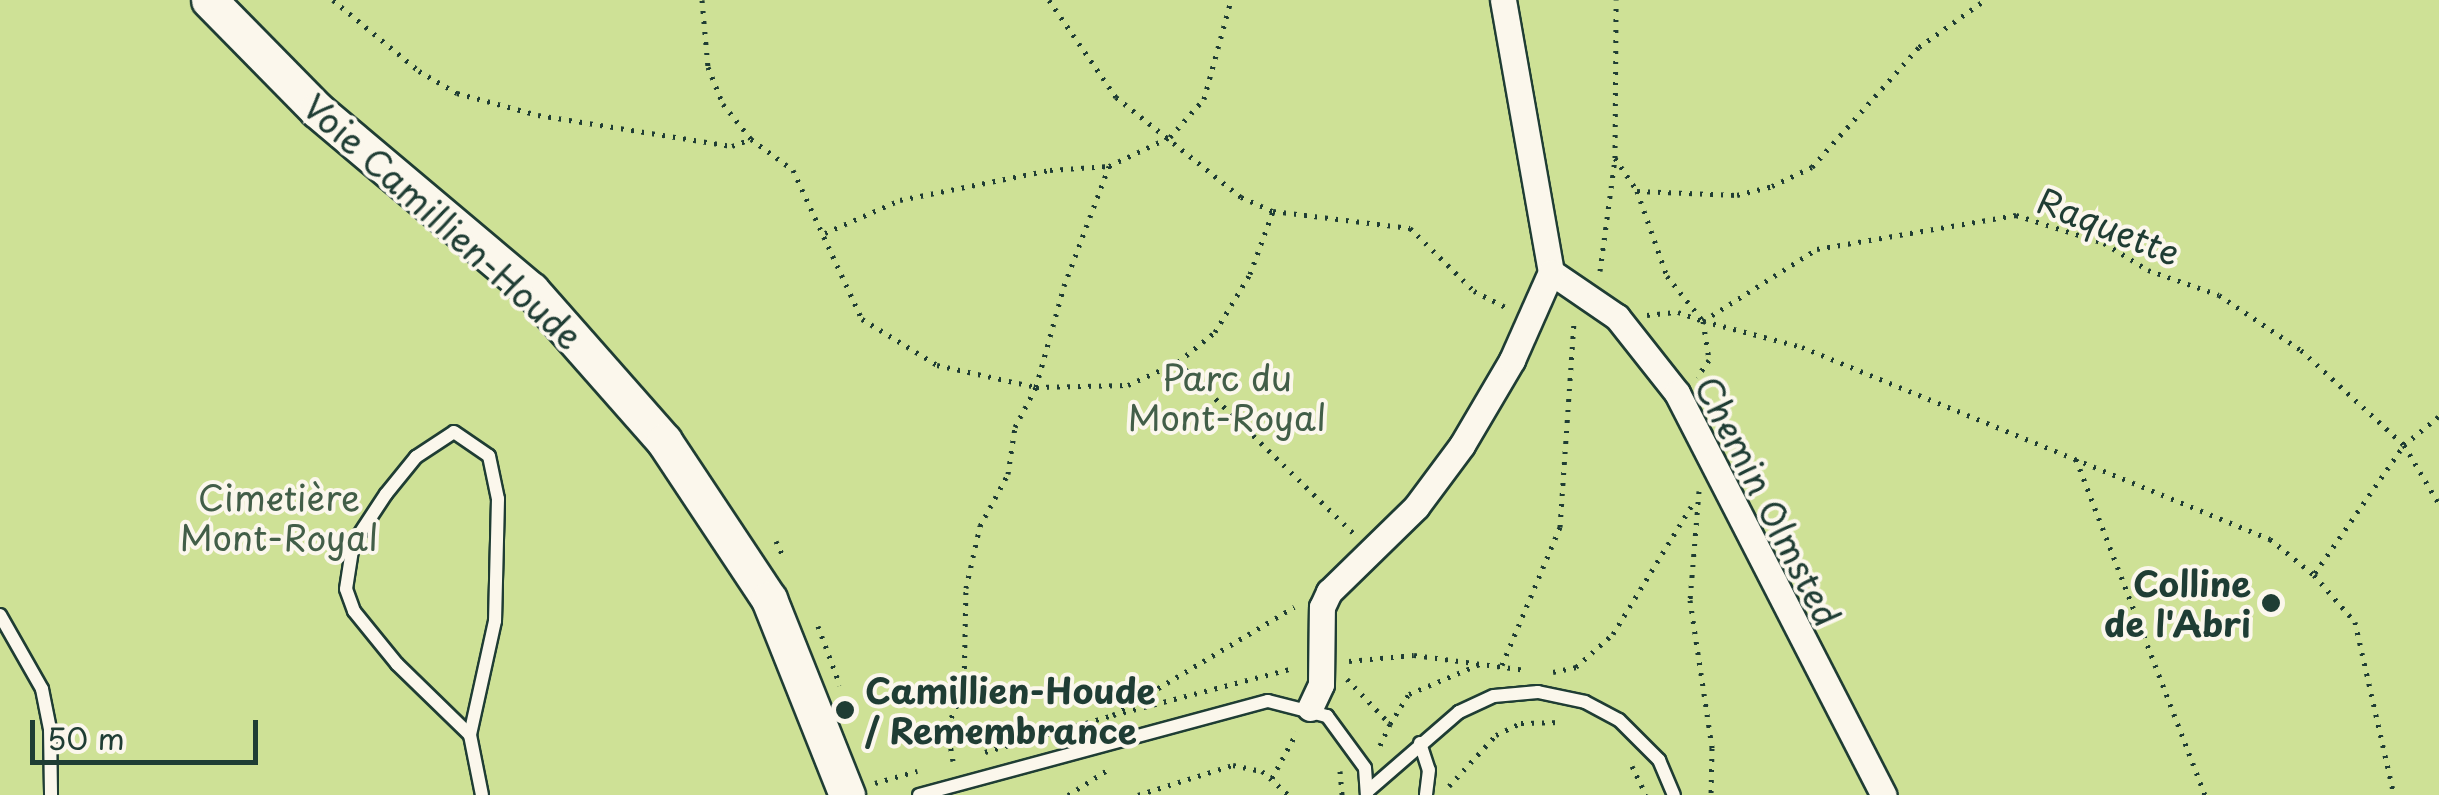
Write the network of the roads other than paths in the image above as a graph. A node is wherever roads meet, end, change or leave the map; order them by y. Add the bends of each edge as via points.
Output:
1 (209, 0) edge
2 (229, 0) edge
3 (1502, 0) edge
4 (1551, 272) junction
5 (769, 599) junction
6 (0, 614) edge
7 (1306, 722) junction
8 (470, 735) junction
9 (1420, 743) junction
10 (860, 789) edge
11 (1368, 792) edge
12 (51, 795) edge
13 (482, 795) edge
14 (919, 795) edge
15 (1426, 795) edge
16 (1674, 795) edge
17 (1884, 795) edge

1 - 5 street, Voie Camillien-Houde via 317,110 577,336 674,454
2 - 5 street, Voie Camillien-Houde via 326,98 594,331 738,520
3 - 4 street
4 - 7 street via 1462,445 1372,552 1329,592 1322,608 1324,664
4 - 17 street, Chemin Olmsted via 1617,317 1680,400
5 - 10 street, Voie Camillien-Houde
6 - 12 lane via 42,688
7 - 11 lane via 1354,748
7 - 14 lane via 1250,704
8 - 8 lane via 496,620 498,499 489,456 454,432 416,457 386,494 353,544 346,589 354,611 397,664
8 - 13 lane
9 - 11 lane
9 - 15 lane via 1429,770
9 - 16 lane via 1459,712 1494,696 1563,696 1606,711 1633,731 1659,760

